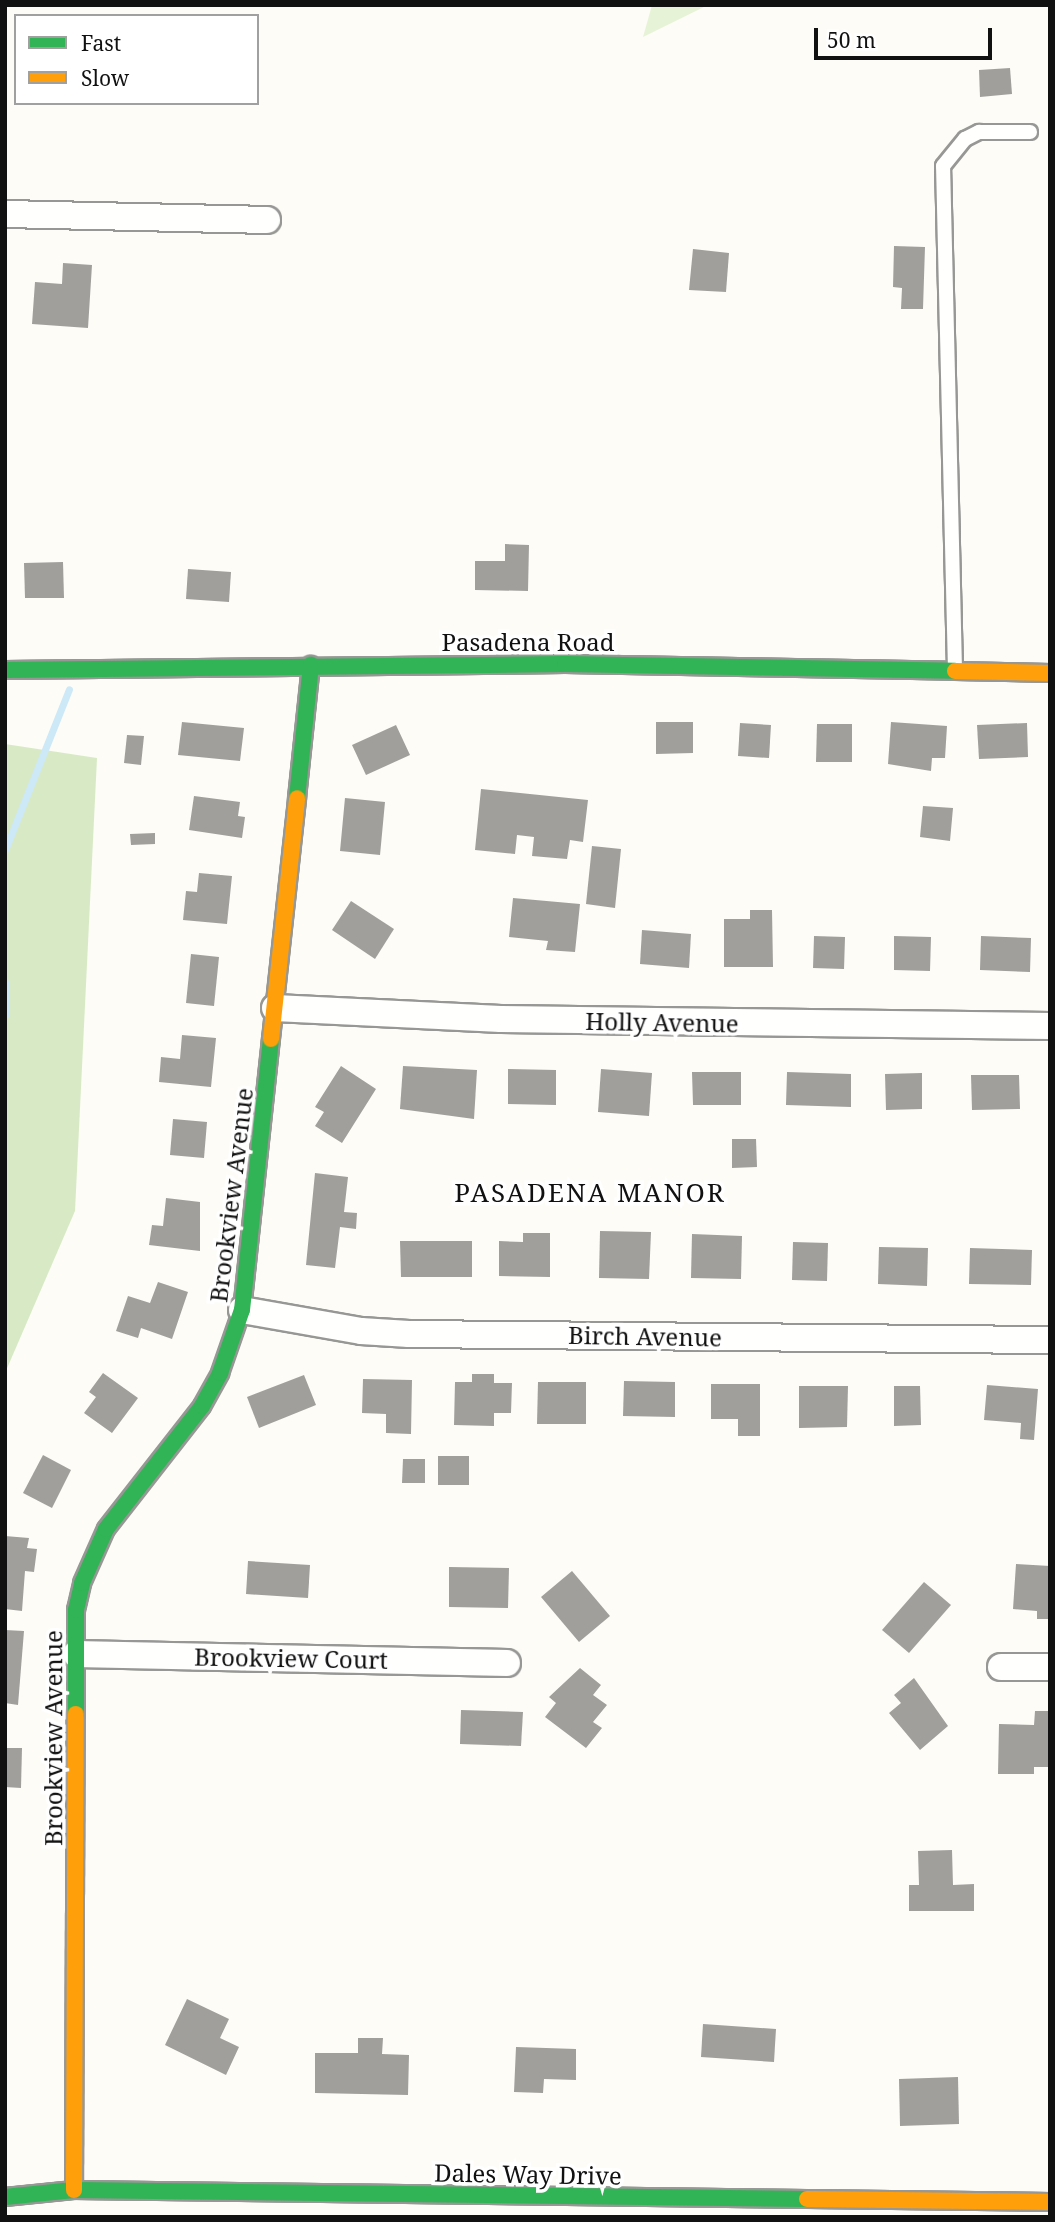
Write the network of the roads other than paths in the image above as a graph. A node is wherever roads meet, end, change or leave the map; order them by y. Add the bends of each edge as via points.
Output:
1 (1030, 132) dead end
2 (5, 214) edge
3 (267, 220) dead end
4 (312, 665) junction
5 (5, 670) edge
6 (955, 672) junction
7 (1050, 673) edge
8 (275, 1008) junction
9 (1050, 1026) edge
10 (242, 1310) junction
11 (1050, 1340) edge
12 (76, 1654) junction
13 (507, 1663) dead end
14 (1001, 1667) dead end
15 (1050, 1667) edge
16 (74, 2190) junction
17 (5, 2197) edge
18 (1050, 2202) edge
19 (665, 2208) edge

1 - 6 lane via 979,132 965,139 943,166
2 - 3 street
4 - 5 street, Pasadena Road
4 - 6 street, Pasadena Road
4 - 8 street, Brookview Avenue
6 - 7 street, Pasadena Road
8 - 9 street, Holly Avenue via 501,1019
8 - 10 street, Brookview Avenue
10 - 11 street, Birch Avenue via 361,1331 409,1334
10 - 12 street, Brookview Avenue via 220,1373 202,1406 119,1512 91,1559 76,1609
12 - 13 street, Brookview Court
12 - 16 street, Brookview Avenue
14 - 15 street
16 - 17 street, Dales Way Drive
16 - 19 street, Dales Way Drive
18 - 19 street, Dales Way Drive

